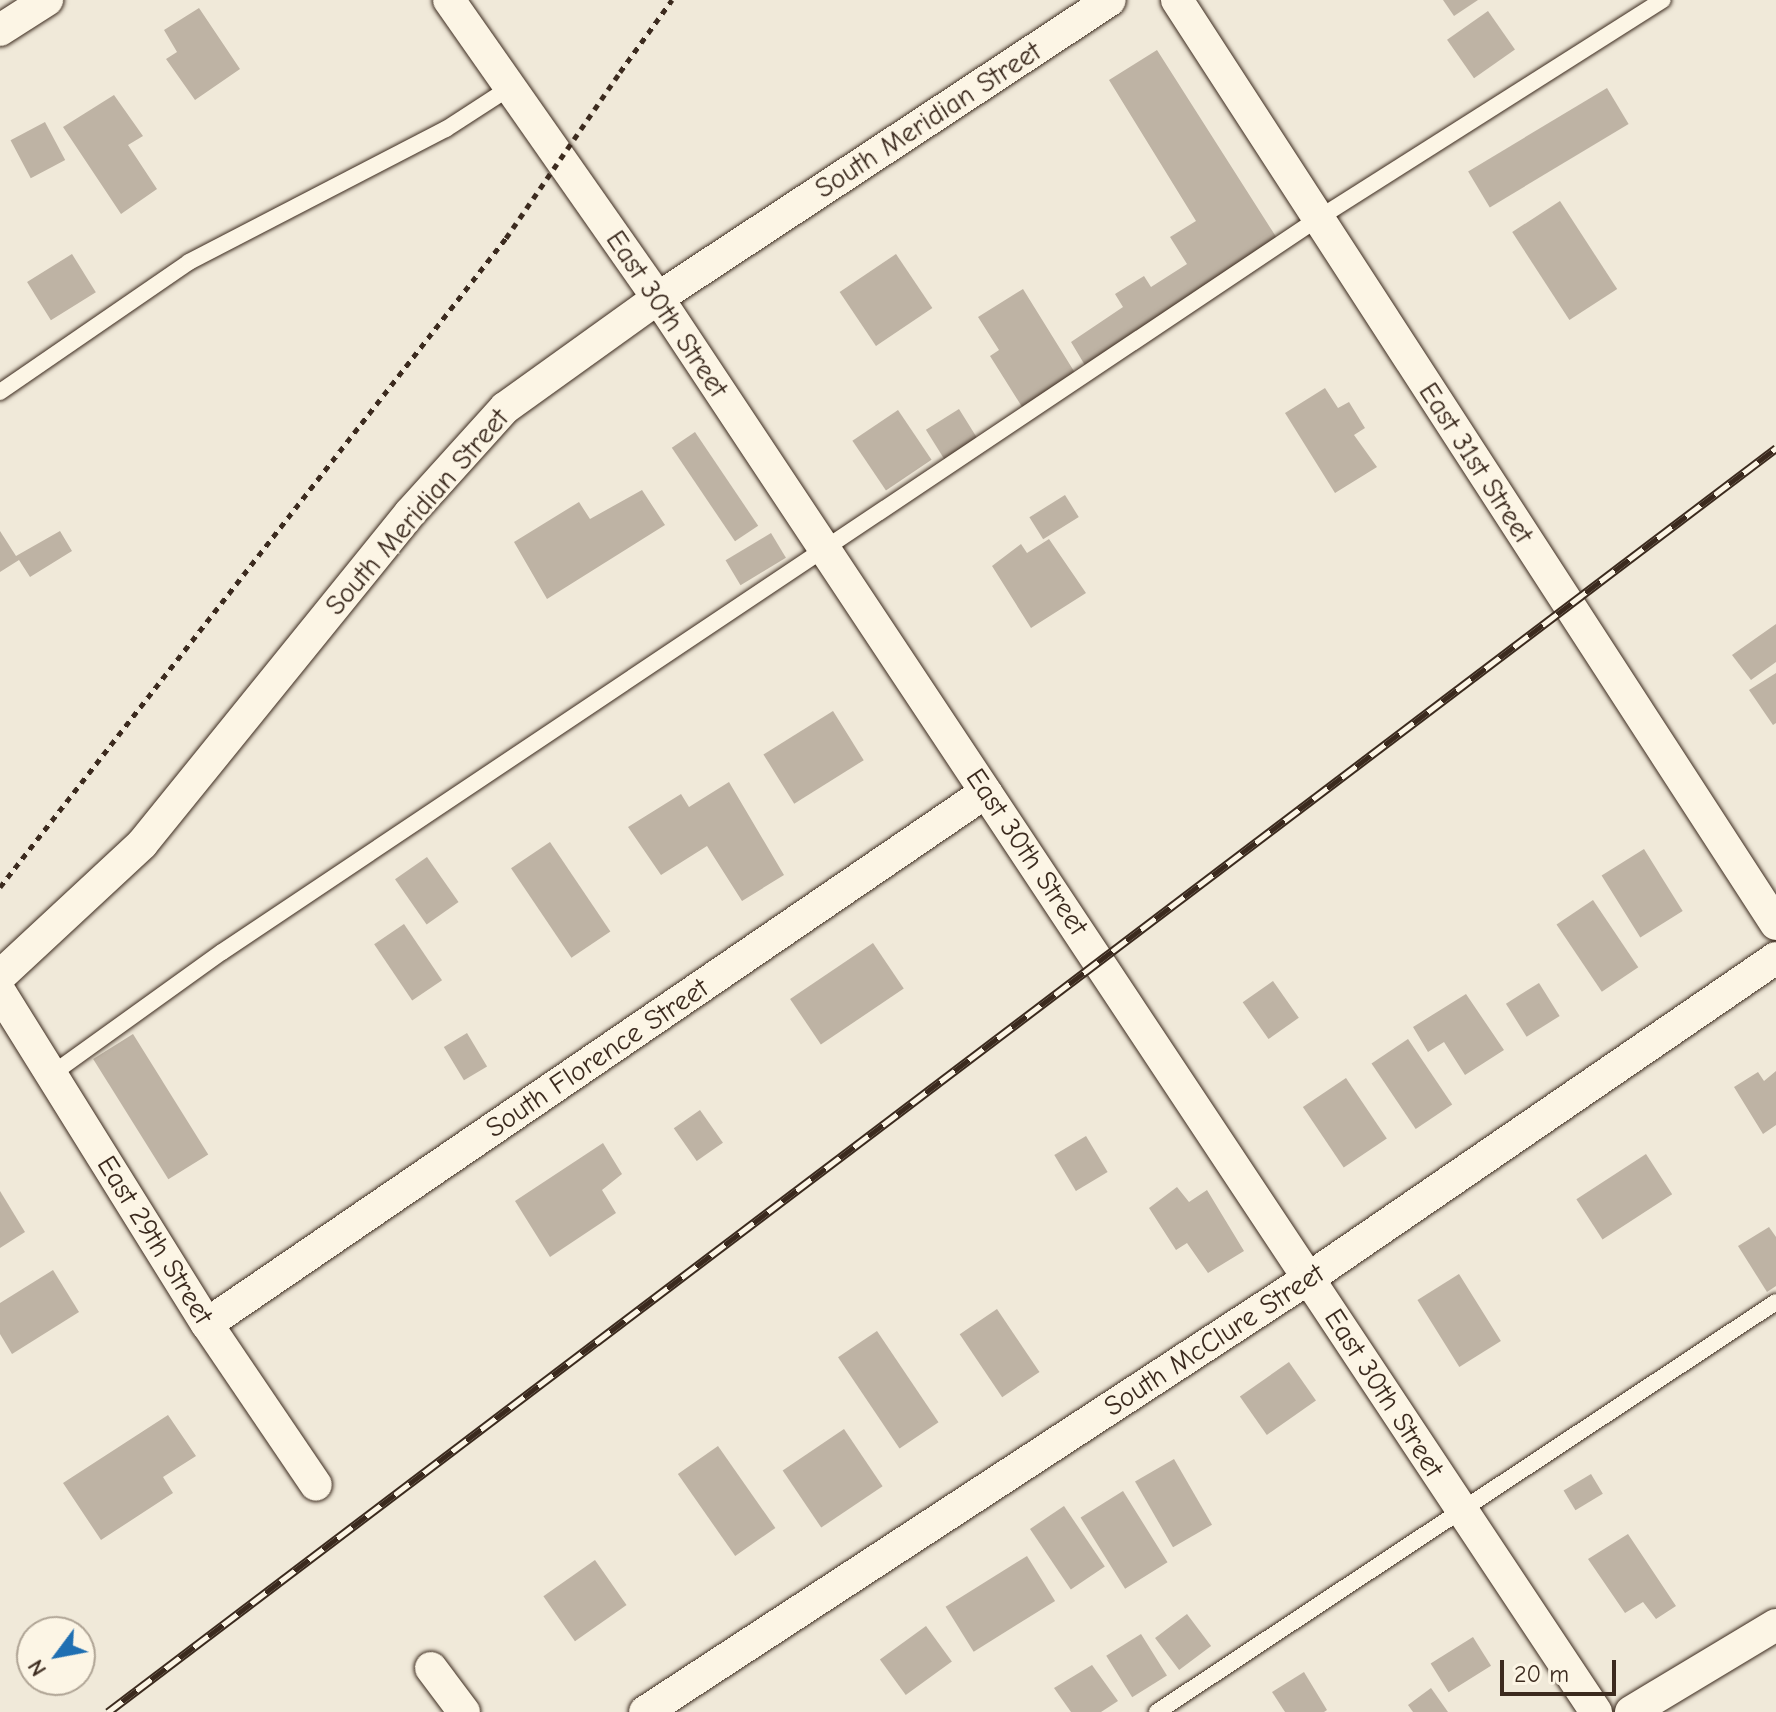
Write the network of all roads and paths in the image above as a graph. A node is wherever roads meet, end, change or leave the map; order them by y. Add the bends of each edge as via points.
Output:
1 (47, 0) edge
2 (449, 0) edge
3 (672, 0) edge
4 (1110, 0) edge
5 (1177, 0) edge
6 (1663, 0) edge
7 (0, 30) edge
8 (511, 87) junction
9 (1319, 218) junction
10 (658, 298) junction
11 (0, 392) edge
12 (824, 548) junction
13 (986, 792) junction
14 (0, 887) edge
15 (1776, 924) edge
16 (1776, 958) edge
17 (0, 976) edge
18 (0, 992) edge
19 (52, 1074) junction
20 (1309, 1278) junction
21 (1776, 1302) edge
22 (207, 1324) junction
23 (316, 1485) dead end
24 (1460, 1508) junction
25 (1776, 1625) edge
26 (431, 1668) dead end
27 (464, 1712) edge
28 (645, 1712) edge
29 (1157, 1712) edge
30 (1596, 1712) edge
31 (1631, 1712) edge

1 - 7 street
2 - 8 street, East 30th Street
3 - 14 path, bridge via 506,238
4 - 10 street, South Meridian Street
5 - 9 street, East 31st Street
6 - 9 lane
8 - 10 street, East 30th Street
8 - 11 lane via 446,129 189,262
9 - 12 lane
9 - 15 street, East 31st Street
10 - 12 street, East 30th Street
10 - 17 street, South Meridian Street via 505,408 410,513 142,844
12 - 13 street, East 30th Street
12 - 19 lane via 222,952
13 - 20 street, East 30th Street
13 - 22 street, South Florence Street
16 - 20 street, South McClure Street
18 - 19 street, East 29th Street
19 - 22 street, East 29th Street
20 - 24 street, East 30th Street
20 - 28 street, South McClure Street
21 - 24 lane
22 - 23 street, East 29th Street
24 - 29 lane
24 - 30 street, East 30th Street
25 - 31 street
26 - 27 street

